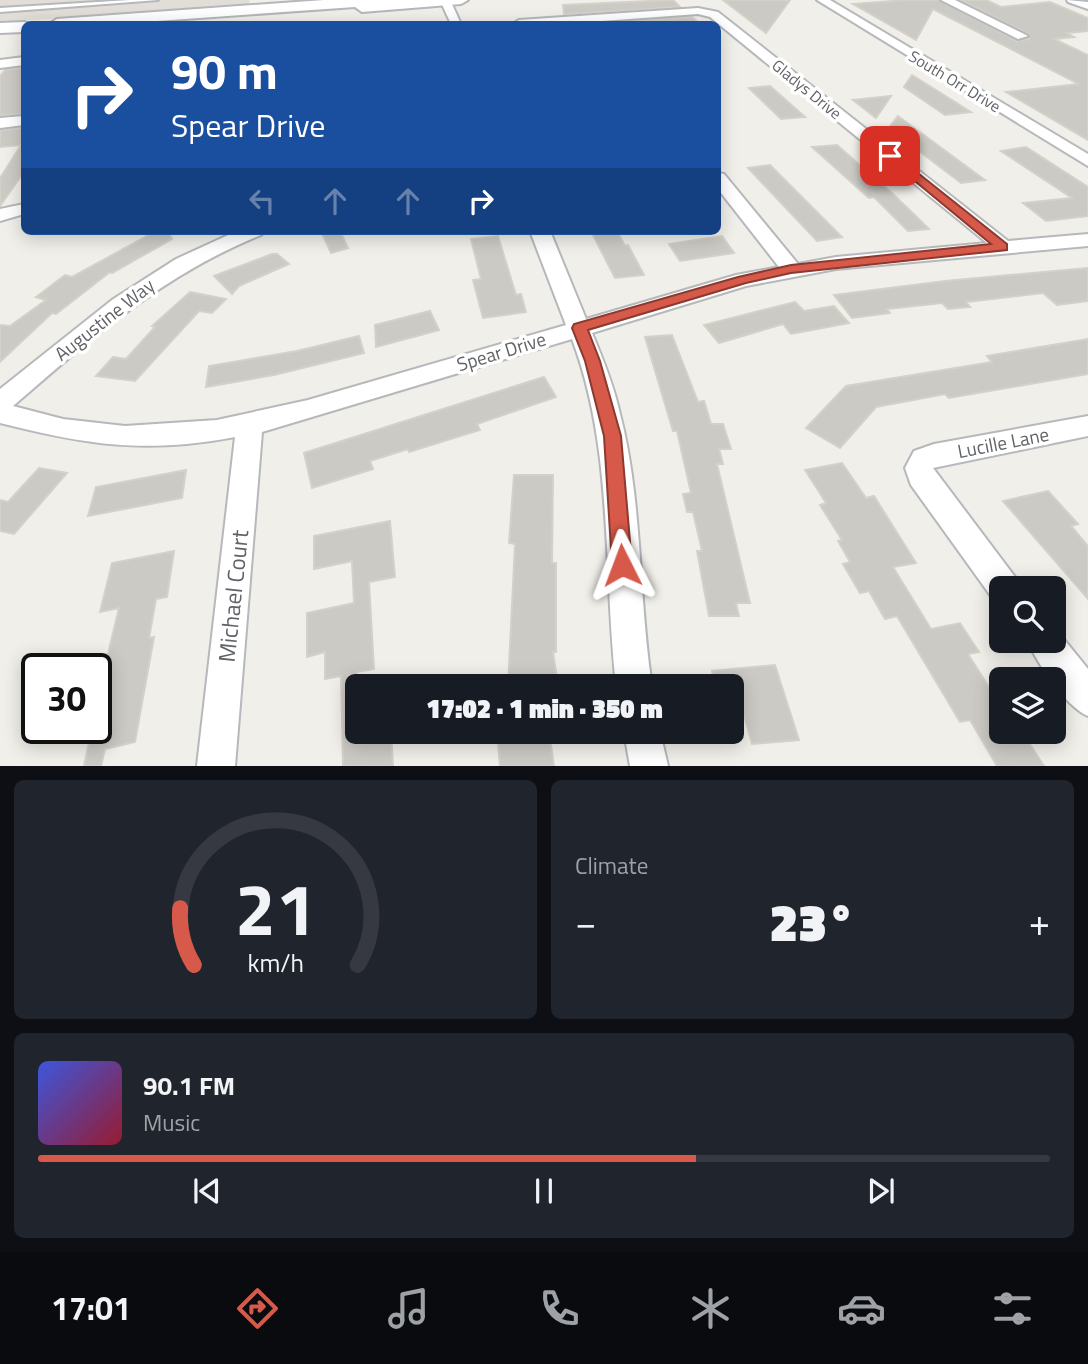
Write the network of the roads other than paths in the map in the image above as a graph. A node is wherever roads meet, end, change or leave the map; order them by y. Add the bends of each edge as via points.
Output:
1 (48, 0) edge
2 (155, 0) edge
3 (385, 0) edge
4 (450, 0) edge
5 (822, 0) edge
6 (946, 0) edge
7 (1072, 0) edge
8 (116, 1) edge
9 (0, 3) edge
10 (1088, 6) edge
11 (240, 8) edge
12 (0, 10) edge
13 (105, 16) junction
14 (0, 18) edge
15 (75, 21) edge
16 (455, 21) edge
17 (602, 21) edge
18 (21, 27) edge
19 (0, 28) edge
20 (1022, 36) dead end
21 (21, 61) edge
22 (0, 64) edge
23 (21, 121) edge
24 (0, 123) edge
25 (1088, 161) edge
26 (721, 182) edge
27 (21, 210) edge
28 (0, 215) edge
29 (245, 235) edge
30 (542, 235) edge
31 (1088, 240) edge
32 (1003, 247) junction
33 (791, 269) junction
34 (579, 328) junction
35 (0, 402) edge
36 (0, 412) edge
37 (249, 426) junction
38 (1088, 426) edge
39 (995, 576) edge
40 (1054, 653) edge
41 (632, 674) edge
42 (1088, 698) edge
43 (645, 744) edge
44 (216, 765) edge
45 (649, 765) edge

1 - 9 lane
2 - 8 lane
3 - 11 main road
4 - 11 main road
4 - 16 street
5 - 25 street, South Orr Drive
6 - 20 street
7 - 10 street
8 - 12 lane
8 - 13 lane
11 - 13 main road
13 - 14 lane
13 - 15 main road
17 - 32 street, Gladys Drive via 707,12 719,17
18 - 19 main road
21 - 22 street
23 - 24 street
26 - 33 street
27 - 28 street
29 - 35 street, Augustine Way via 194,257 122,300
30 - 34 street
31 - 32 street, Spear Drive
32 - 33 street, Spear Drive
33 - 34 street, Spear Drive
34 - 37 street, Spear Drive
34 - 41 street via 593,361 612,436
36 - 37 street, Spear Drive via 103,435 179,435
37 - 44 street, Michael Court
38 - 39 street, Lucille Lane via 924,459 921,477
40 - 42 street
43 - 45 street

